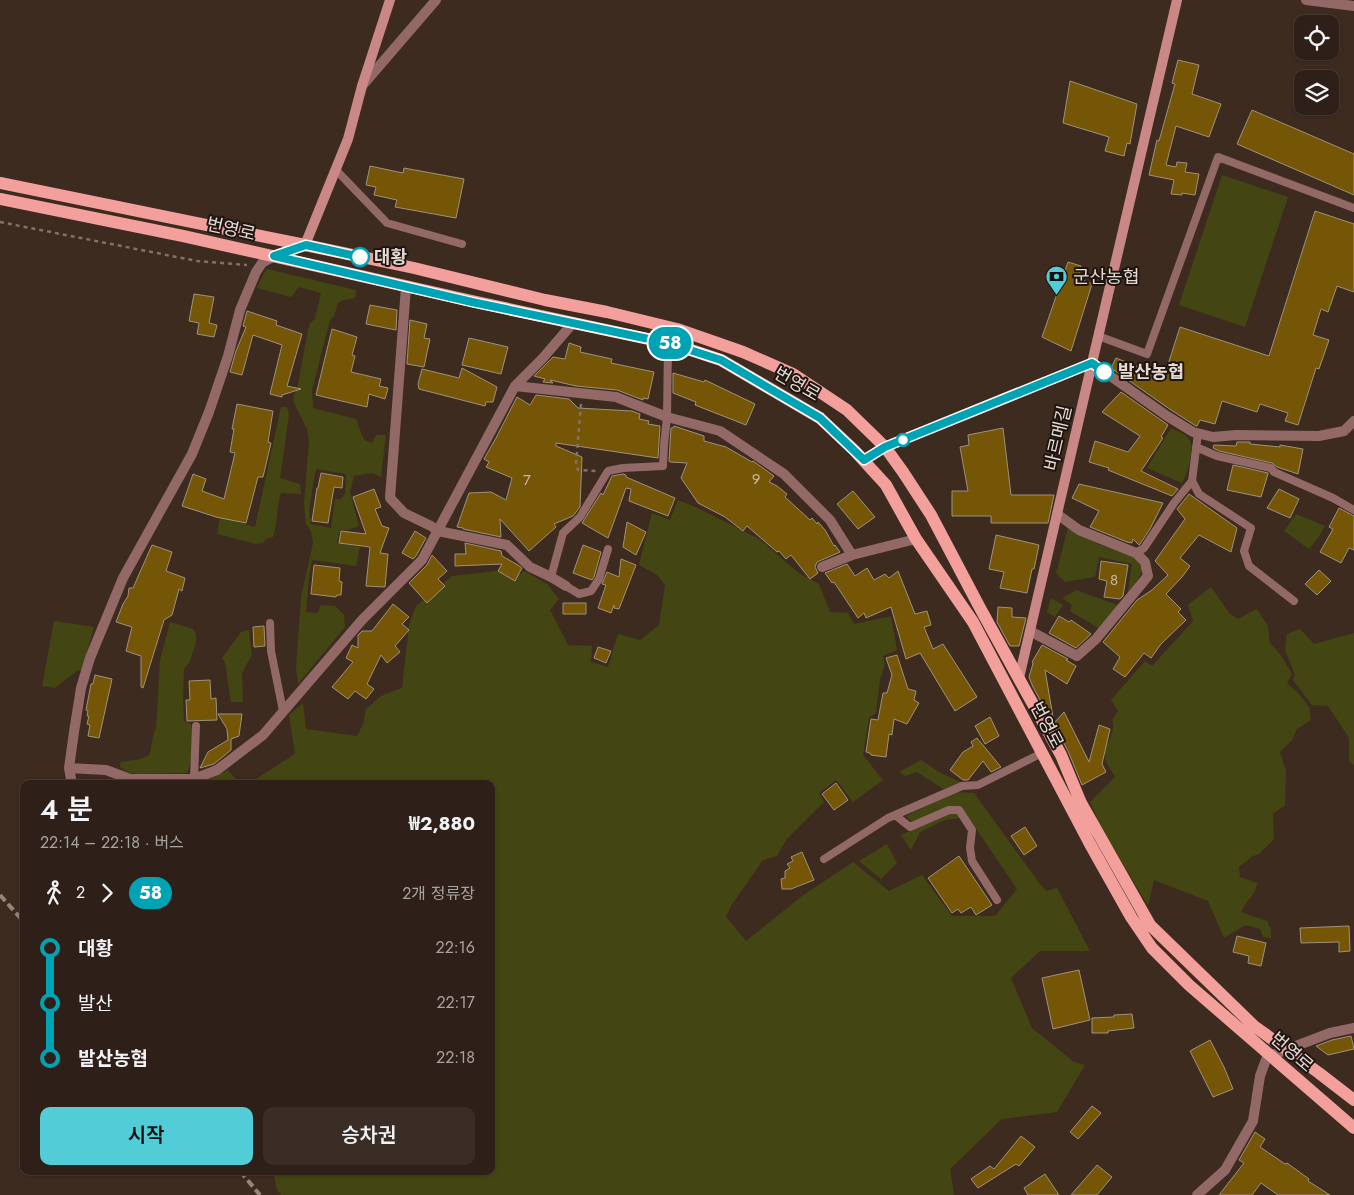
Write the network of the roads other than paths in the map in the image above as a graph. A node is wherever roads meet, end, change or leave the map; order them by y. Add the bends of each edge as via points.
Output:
1 (390, 0) edge
2 (436, 0) edge
3 (1178, 0) edge
4 (1306, 0) edge
5 (1354, 6) edge
6 (362, 86) junction
7 (336, 170) junction
8 (0, 183) edge
9 (0, 199) edge
10 (1354, 208) edge
11 (462, 244) dead end
12 (306, 245) junction
13 (274, 256) junction
14 (406, 287) junction
15 (574, 322) junction
16 (1098, 336) junction
17 (668, 343) junction
18 (1092, 363) junction
19 (515, 386) junction
20 (667, 417) junction
21 (1354, 420) edge
22 (1198, 433) junction
23 (885, 447) junction
24 (1196, 447) junction
25 (864, 460) junction
26 (1192, 481) junction
27 (1354, 510) edge
28 (1057, 514) junction
29 (438, 531) junction
30 (916, 539) junction
31 (608, 549) dead end
32 (1136, 553) junction
33 (852, 555) junction
34 (822, 567) dead end
35 (551, 577) junction
36 (566, 586) joint
37 (1294, 601) dead end
38 (270, 623) dead end
39 (1030, 631) junction
40 (1019, 678) junction
41 (283, 711) junction
42 (196, 726) dead end
43 (1042, 753) junction
44 (69, 768) junction
45 (71, 780) edge
46 (160, 780) edge
47 (191, 780) edge
48 (193, 780) edge
49 (895, 815) junction
50 (824, 859) dead end
51 (997, 900) dead end
52 (1354, 1028) edge
53 (1286, 1050) junction
54 (1271, 1056) junction
55 (1354, 1100) edge
56 (1354, 1128) edge
57 (1196, 1195) edge

1 - 6 street
2 - 6 street
3 - 16 street, 바르메길
4 - 5 street
6 - 7 street
7 - 11 lane via 387,223
7 - 12 street
8 - 12 main road, 번영로
9 - 13 main road, 번영로
10 - 16 lane via 1218,157 1147,354
12 - 13 street
12 - 23 main road, 번영로 via 642,320 744,352 801,379 847,410
13 - 14 main road, 번영로
13 - 44 street via 262,262 256,272 192,454 123,578 90,658 81,688
14 - 15 main road, 번영로
14 - 29 street via 390,498 404,513
15 - 17 main road, 번영로
15 - 19 street
16 - 18 street, 바르메길
17 - 20 lane
17 - 25 main road, 번영로 via 721,360 820,418
18 - 22 street via 1167,416
18 - 23 street
18 - 28 street, 바르메길
19 - 20 street via 616,397
19 - 29 street
20 - 33 street via 720,432 784,474 830,520
20 - 35 lane via 663,466 608,471 580,517 563,533
21 - 22 street via 1344,431 1319,436 1213,437
22 - 24 lane
23 - 25 street
23 - 40 main road, 번영로 via 931,515
24 - 26 lane
24 - 27 lane via 1217,456 1271,468
25 - 30 main road, 번영로 via 886,484
26 - 32 lane via 1144,548
26 - 37 lane via 1199,494 1250,528 1244,551 1249,566
28 - 32 street via 1079,530
28 - 39 street, 바르메길
29 - 35 street via 507,545 530,567
29 - 41 street via 422,560 362,620
30 - 33 street
30 - 43 main road, 번영로 via 973,622
31 - 36 lane via 599,579 591,591 579,594
32 - 39 street via 1145,562 1148,576 1096,639 1077,656
33 - 34 street
35 - 36 street
38 - 41 lane via 271,652
39 - 40 street, 바르메길
40 - 53 main road, 번영로 via 1061,755 1081,803 1150,925 1254,1026
41 - 48 street via 263,735 217,770
42 - 47 lane
43 - 49 lane via 978,785 962,786
43 - 54 main road, 번영로 via 1090,844 1152,948 1189,985
44 - 45 street
44 - 46 street via 106,770 130,779
49 - 50 lane
49 - 51 lane via 910,827 949,810 959,810 972,830 972,861
52 - 53 street via 1330,1033
53 - 54 street
53 - 55 main road, 번영로
54 - 56 main road, 번영로
54 - 57 street via 1267,1057 1260,1076 1252,1121 1225,1170

